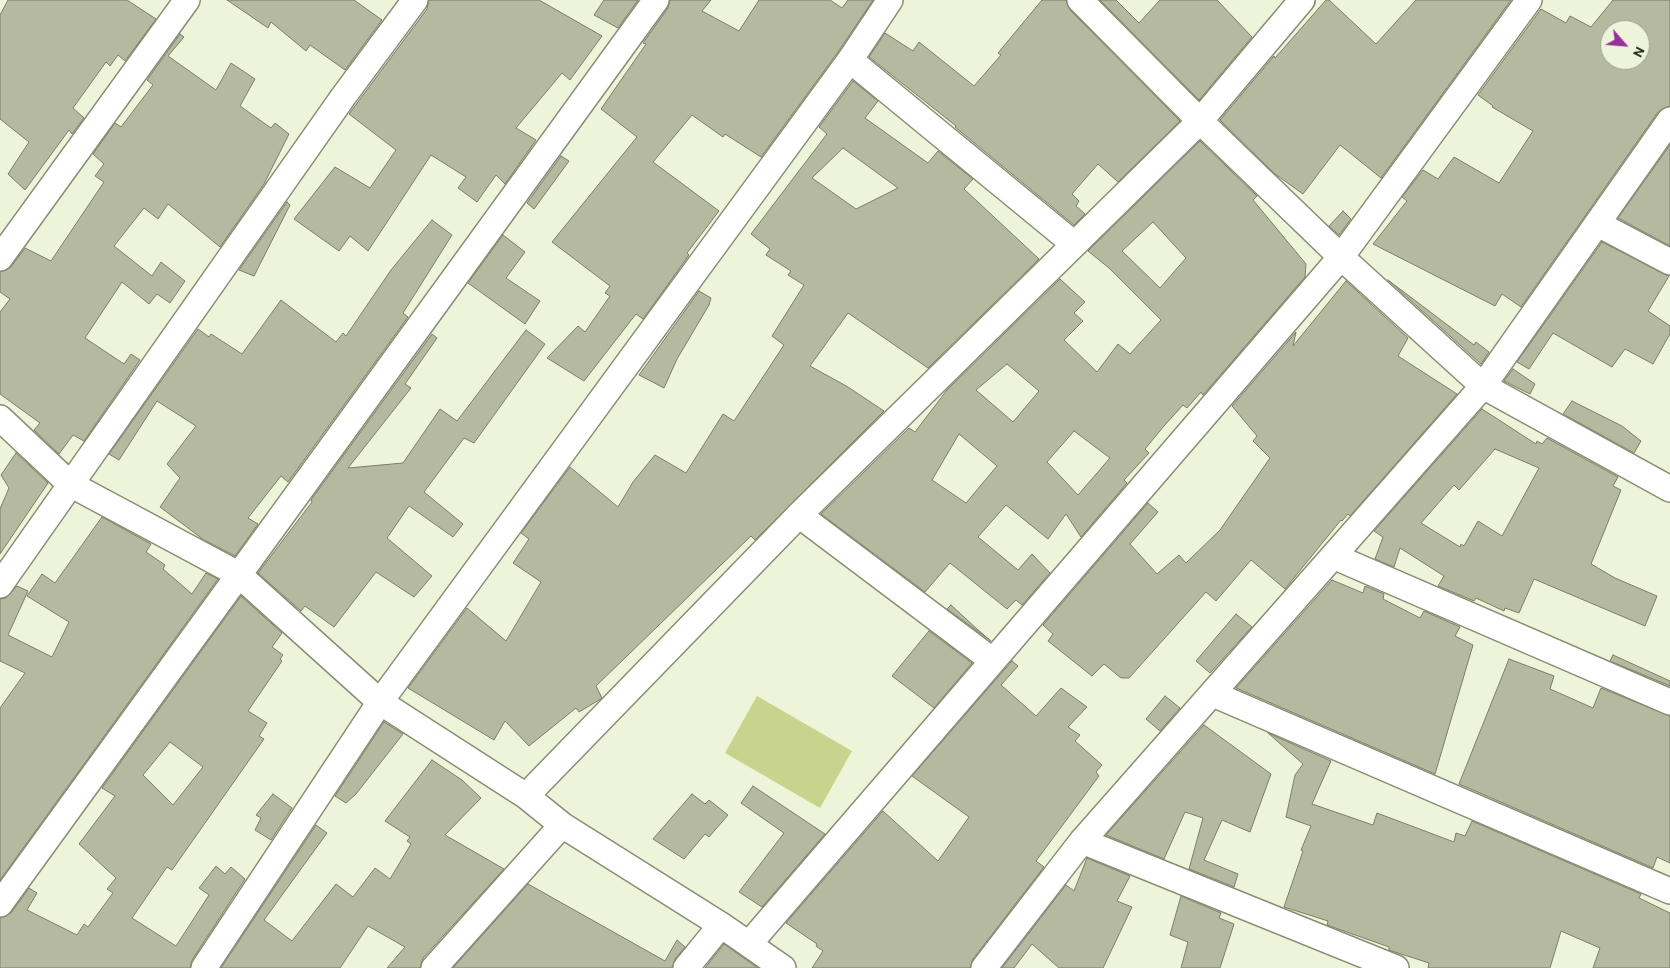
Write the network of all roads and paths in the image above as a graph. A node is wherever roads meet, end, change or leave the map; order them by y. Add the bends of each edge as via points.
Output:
1 (187, 0) edge
2 (415, 0) edge
3 (656, 0) edge
4 (890, 0) edge
5 (1080, 0) edge
6 (1302, 0) edge
7 (1529, 0) edge
8 (850, 60) junction
9 (1670, 120) edge
10 (1200, 121) junction
11 (1598, 224) junction
12 (1074, 244) junction
13 (1341, 257) junction
14 (0, 258) edge
15 (1670, 262) edge
16 (1483, 386) junction
17 (0, 418) edge
18 (70, 484) junction
19 (1670, 489) edge
20 (799, 515) junction
21 (1333, 556) junction
22 (238, 574) junction
23 (0, 585) edge
24 (993, 661) junction
25 (1213, 694) junction
26 (380, 702) junction
27 (1670, 702) edge
28 (526, 796) junction
29 (562, 825) junction
30 (1082, 841) junction
31 (1670, 891) edge
32 (0, 904) edge
33 (721, 925) junction
34 (749, 944) junction
35 (204, 968) edge
36 (434, 968) edge
37 (686, 968) edge
38 (783, 968) edge
39 (984, 968) edge
40 (1396, 968) edge

1 - 14 street
2 - 18 street via 337,105
3 - 22 street
4 - 8 street
5 - 10 street
6 - 10 street
7 - 13 street
8 - 12 street
8 - 26 street
9 - 11 street
10 - 12 street
10 - 13 street
11 - 15 street
11 - 16 street
12 - 20 street
13 - 16 street
13 - 24 street
16 - 19 street
16 - 21 street
17 - 18 street
18 - 22 street
18 - 23 street
20 - 24 street
20 - 28 street
21 - 25 street
21 - 27 street
22 - 26 street
22 - 32 street
24 - 34 street
25 - 30 street
25 - 31 street
26 - 28 street
26 - 35 street
28 - 29 street
29 - 33 street
29 - 36 street
30 - 39 street
30 - 40 street
33 - 34 street
33 - 37 street
34 - 38 street

